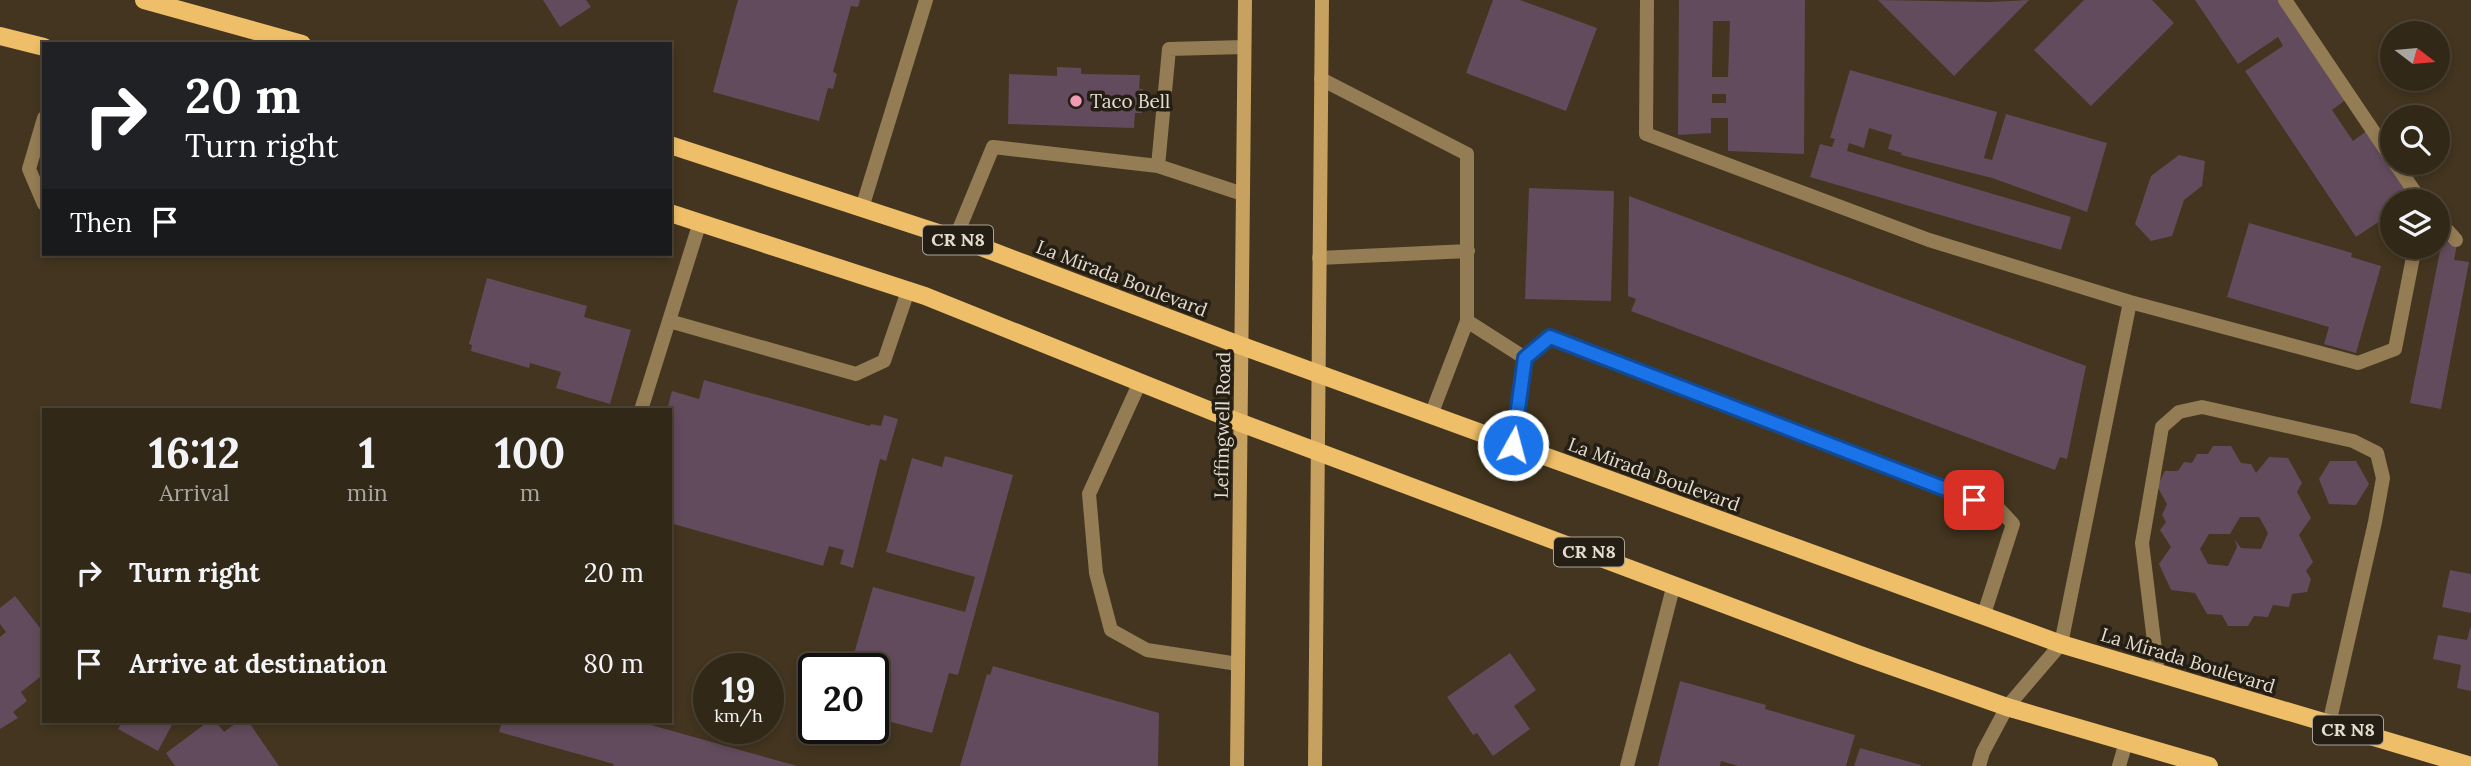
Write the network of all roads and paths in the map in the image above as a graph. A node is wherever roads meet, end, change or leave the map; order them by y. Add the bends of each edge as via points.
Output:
1 (144, 0) edge
2 (926, 0) edge
3 (1245, 0) edge
4 (1322, 0) edge
5 (1647, 0) edge
6 (2285, 0) edge
7 (0, 36) edge
8 (295, 42) edge
9 (42, 46) edge
10 (1244, 47) junction
11 (1321, 79) junction
12 (42, 125) edge
13 (2380, 140) edge
14 (672, 146) edge
15 (1158, 166) junction
16 (1243, 194) junction
17 (42, 199) edge
18 (862, 208) junction
19 (672, 214) edge
20 (700, 222) junction
21 (2450, 233) edge
22 (955, 239) junction
23 (2456, 240) dead end
24 (1468, 251) junction
25 (1319, 258) junction
26 (2413, 259) edge
27 (908, 291) junction
28 (2130, 302) junction
29 (669, 321) junction
30 (1467, 321) junction
31 (1242, 346) junction
32 (1525, 358) junction
33 (1318, 374) junction
34 (1140, 382) junction
35 (642, 408) edge
36 (1432, 415) junction
37 (1241, 422) junction
38 (1513, 445) junction
39 (1318, 449) junction
40 (1674, 584) junction
41 (1983, 617) junction
42 (2061, 644) junction
43 (1238, 664) junction
44 (2158, 674) junction
45 (2007, 707) junction
46 (2329, 724) junction
47 (2126, 742) junction
48 (1237, 766) edge
49 (1315, 766) edge
50 (1627, 766) edge
51 (1979, 766) edge
52 (2119, 766) edge
53 (2209, 766) edge
54 (2471, 766) edge

1 - 8 main road
2 - 18 lane
3 - 10 main road, Leffingwell Road
4 - 11 main road
5 - 28 lane via 1646,134 1929,240
6 - 13 lane
7 - 9 main road
10 - 15 lane via 1170,49
10 - 16 main road, Leffingwell Road
11 - 24 lane via 1468,154
11 - 25 main road
12 - 17 lane via 29,169
14 - 18 main road, La Mirada Boulevard / CR N8
15 - 16 lane
15 - 22 lane via 993,147
16 - 31 main road, Leffingwell Road
18 - 22 main road, La Mirada Boulevard / CR N8
19 - 20 main road, CR N8
20 - 27 main road, CR N8
20 - 29 lane
21 - 23 lane
22 - 31 main road, La Mirada Boulevard / CR N8
24 - 25 lane
24 - 30 lane
25 - 33 main road
26 - 28 lane via 2395,349 2358,363
27 - 29 lane via 884,361 856,374
27 - 34 main road, CR N8
28 - 42 lane
29 - 35 lane
30 - 32 lane
30 - 36 lane
31 - 33 main road, La Mirada Boulevard / CR N8
31 - 37 main road, Leffingwell Road
32 - 38 lane
32 - 41 lane via 1550,337 1999,509 2013,524
33 - 36 main road, La Mirada Boulevard / CR N8
33 - 39 main road
34 - 37 main road, CR N8
34 - 43 lane via 1089,494 1096,573 1111,630 1147,650
36 - 38 main road, La Mirada Boulevard / CR N8
37 - 39 main road, CR N8
37 - 43 main road, Leffingwell Road
38 - 41 main road, La Mirada Boulevard / CR N8
39 - 40 main road, CR N8
39 - 49 main road
40 - 45 main road, CR N8
40 - 50 lane
41 - 42 main road, La Mirada Boulevard / CR N8
42 - 44 main road, La Mirada Boulevard / CR N8
42 - 45 lane
43 - 48 main road, Leffingwell Road
44 - 46 main road, La Mirada Boulevard / CR N8
44 - 46 lane via 2142,543 2162,427 2179,412 2202,407 2353,441 2377,453 2382,478
45 - 47 main road, CR N8
45 - 51 lane
46 - 54 main road, La Mirada Boulevard / CR N8
47 - 52 lane
47 - 53 main road, CR N8

